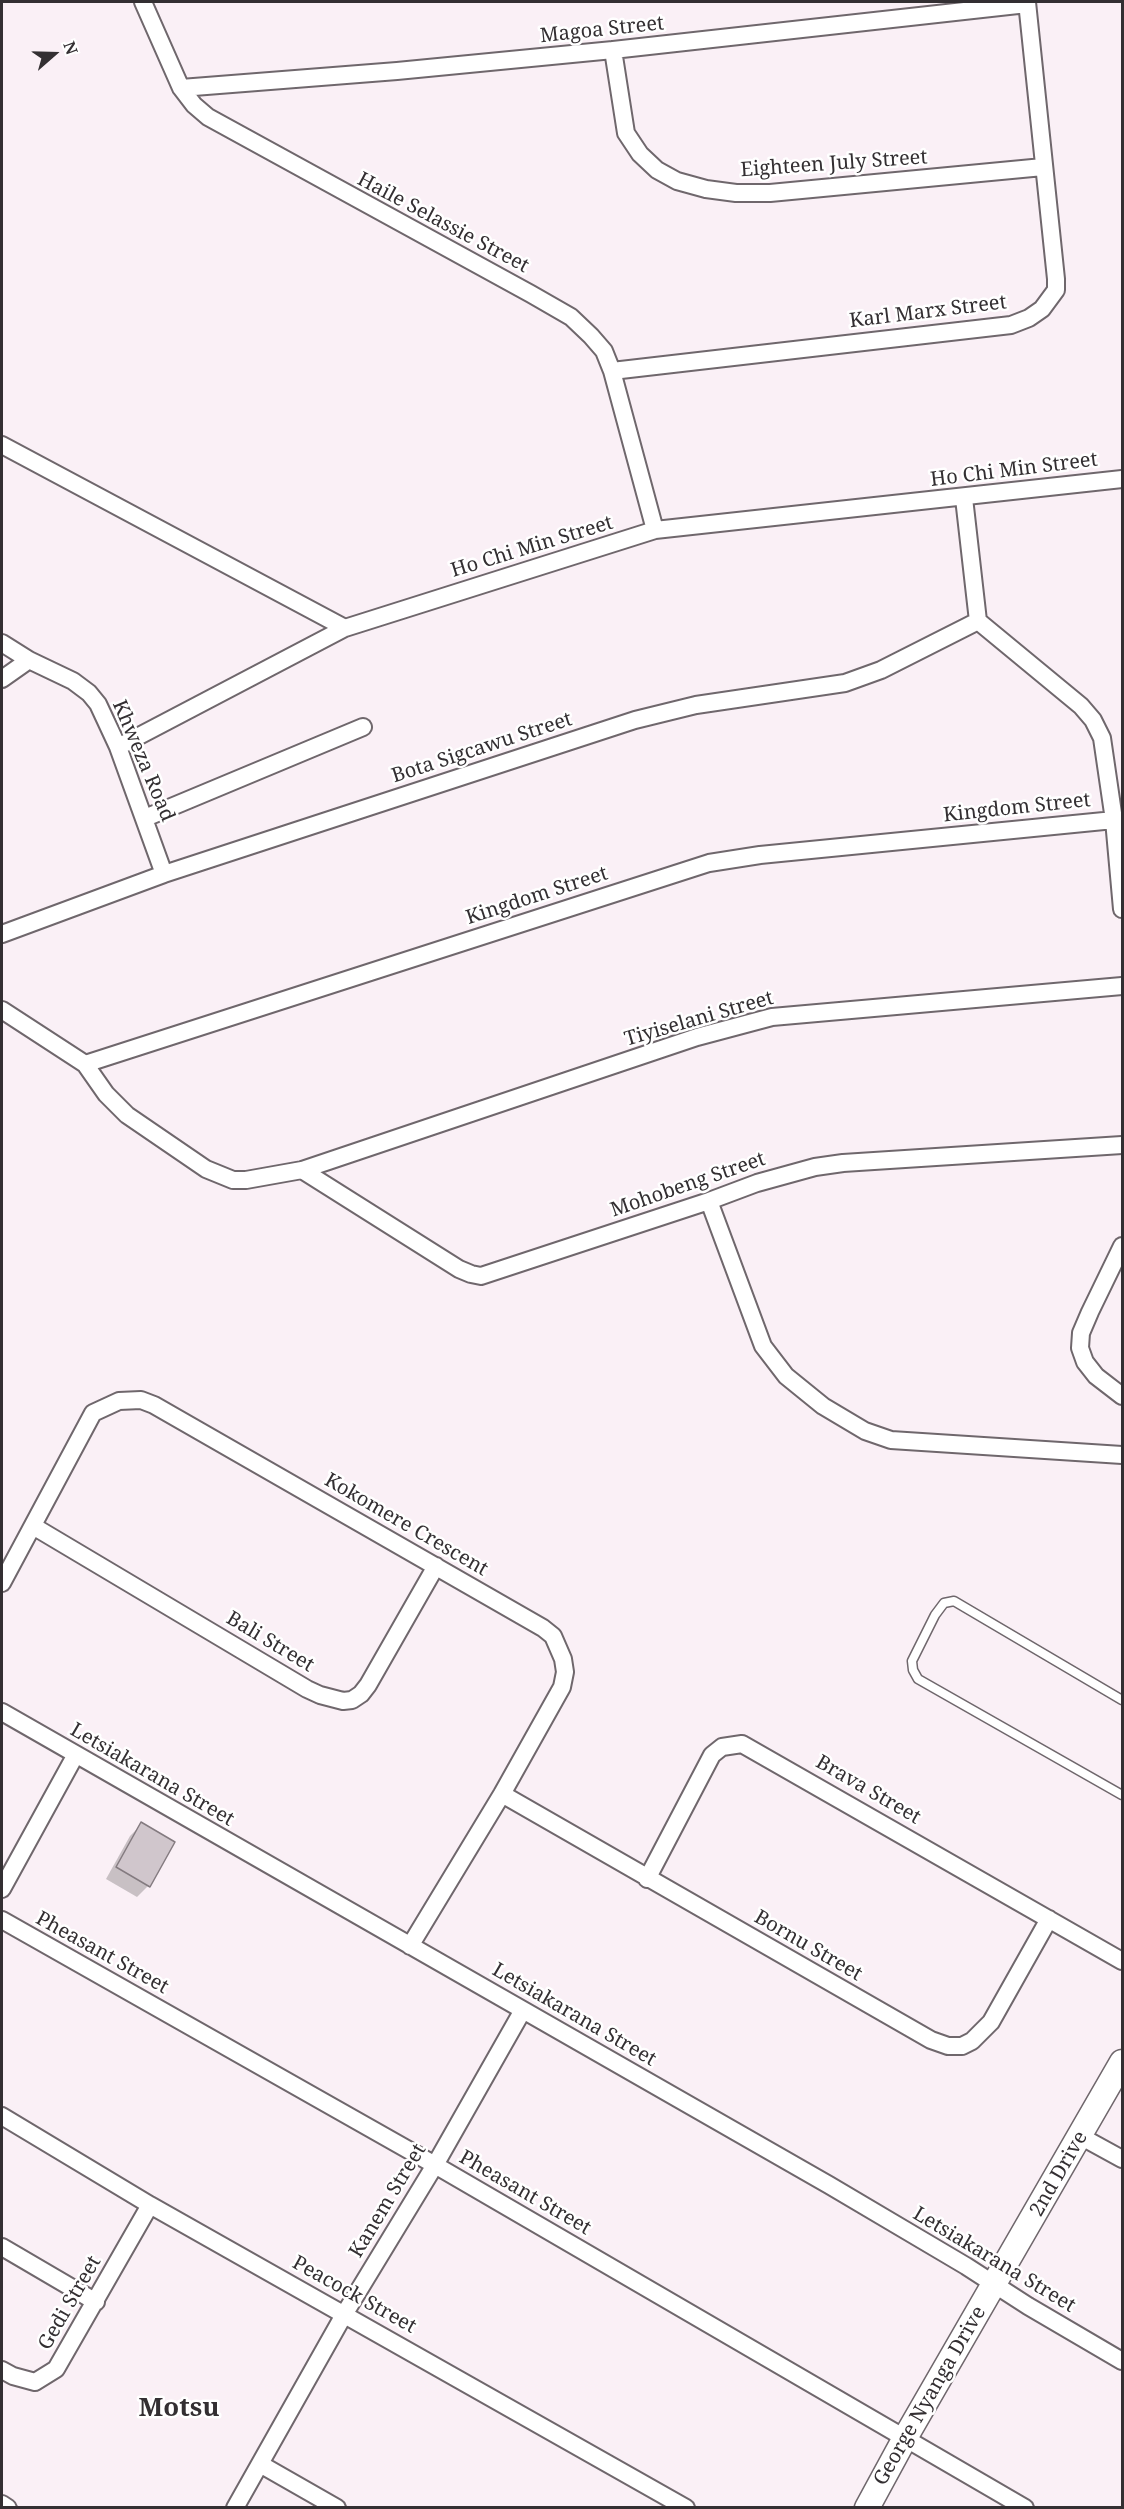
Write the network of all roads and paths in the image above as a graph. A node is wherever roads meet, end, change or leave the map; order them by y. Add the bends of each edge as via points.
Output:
1 (143, 2) edge
2 (1027, 3) edge
3 (613, 50) junction
4 (181, 88) junction
5 (1043, 167) junction
6 (612, 371) junction
7 (2, 445) edge
8 (1122, 479) edge
9 (964, 498) junction
10 (655, 531) junction
11 (978, 621) junction
12 (345, 628) junction
13 (2, 643) edge
14 (29, 660) junction
15 (2, 679) edge
16 (363, 727) dead end
17 (118, 747) junction
18 (145, 818) junction
19 (1114, 820) junction
20 (164, 873) junction
21 (1122, 909) edge
22 (2, 934) edge
23 (1122, 986) edge
24 (2, 1010) edge
25 (86, 1064) junction
26 (1122, 1145) edge
27 (302, 1170) junction
28 (709, 1201) junction
29 (1122, 1245) edge
30 (1122, 1396) edge
31 (1122, 1455) edge
32 (33, 1526) junction
33 (436, 1566) junction
34 (2, 1583) edge
35 (1122, 1700) edge
36 (2, 1712) edge
37 (75, 1756) junction
38 (502, 1794) junction
39 (1122, 1795) edge
40 (647, 1879) junction
41 (2, 1889) edge
42 (1049, 1919) junction
43 (2, 1920) edge
44 (410, 1946) junction
45 (1122, 1961) edge
46 (523, 2010) junction
47 (1122, 2062) edge
48 (2, 2116) edge
49 (1080, 2136) junction
50 (1122, 2159) edge
51 (435, 2165) junction
52 (150, 2205) junction
53 (2, 2247) edge
54 (994, 2285) junction
55 (96, 2302) junction
56 (345, 2313) junction
57 (1122, 2361) edge
58 (2, 2370) edge
59 (905, 2438) junction
60 (260, 2464) junction
61 (2, 2504) edge
62 (8, 2508) edge
63 (235, 2508) edge
64 (337, 2508) edge
65 (686, 2508) edge
66 (867, 2508) edge
67 (1025, 2508) edge

1 - 4 street, Haile Selassie Street
2 - 3 street, Magoa Street
2 - 5 street, Karl Marx Street
3 - 4 street, Magoa Street
3 - 5 street, Eighteen July Street via 626,133 640,154 677,181 706,189 770,193
4 - 6 street, Haile Selassie Street via 208,117 571,317 604,351
5 - 6 street, Karl Marx Street via 1056,290 1042,309 1029,318 1011,325
6 - 10 street, Haile Selassie Street
7 - 12 street
8 - 9 street, Ho Chi Min Street
9 - 10 street, Ho Chi Min Street
9 - 11 street
10 - 12 street, Ho Chi Min Street
11 - 19 street via 1093,720 1104,745
11 - 20 street, Bota Sigcawu Street via 881,670 845,683 696,705 635,720
12 - 17 street, Ho Chi Min Street
13 - 14 street, Khweza Road
14 - 15 street
14 - 17 street, Khweza Road via 89,693 106,718
16 - 18 street
17 - 18 street, Khweza Road
18 - 20 street, Khweza Road
19 - 21 street
19 - 25 street, Kingdom Street via 709,863
20 - 22 street, Bota Sigcawu Street
23 - 27 street, Tiyiselani Street via 772,1017 697,1037
24 - 25 street
25 - 27 street, Tiyiselani Street via 106,1094 128,1115 221,1176 246,1180
26 - 28 street, Mohobeng Street via 843,1163 785,1174
27 - 28 street, Mohobeng Street via 459,1269 475,1275 504,1270
28 - 31 street via 763,1346 786,1376 823,1406 865,1431 891,1440
29 - 30 street via 1081,1333 1080,1348 1096,1376
32 - 33 street, Kokomere Crescent via 93,1413 119,1401 141,1400
32 - 33 street, Bali Street via 307,1689 343,1701 361,1695
32 - 34 street, Kokomere Crescent
33 - 38 street, Kokomere Crescent via 543,1628 552,1636 563,1659 566,1672 562,1687
35 - 39 lane via 954,1601 944,1603 935,1615 912,1661 918,1679
36 - 37 street, Letsiakarana Street
37 - 41 street
37 - 44 street, Letsiakarana Street
38 - 40 street, Bornu Street
38 - 44 street, Kokomere Crescent
40 - 42 street, Bornu Street via 931,2040 948,2046 972,2041 991,2022
40 - 42 street, Brava Street via 712,1755 722,1747 742,1744
42 - 45 street, Brava Street
43 - 51 street, Pheasant Street
44 - 46 street, Letsiakarana Street
46 - 51 street, Kanem Street
46 - 54 street, Letsiakarana Street via 829,2185
47 - 49 street, 2nd Drive
48 - 52 street, Peacock Street
49 - 50 street
49 - 54 street, 2nd Drive
51 - 56 street, Kanem Street
51 - 59 street, Pheasant Street
52 - 55 street, Gedi Street
52 - 56 street, Peacock Street
53 - 55 street
54 - 57 street, Letsiakarana Street
54 - 59 street, George Nyanga Drive
55 - 58 street, Gedi Street via 56,2369 35,2382
56 - 60 street, Kanem Street
56 - 65 street, Peacock Street
59 - 66 street, George Nyanga Drive
59 - 67 street, Pheasant Street
60 - 63 street, Kanem Street
60 - 64 street
61 - 62 street

